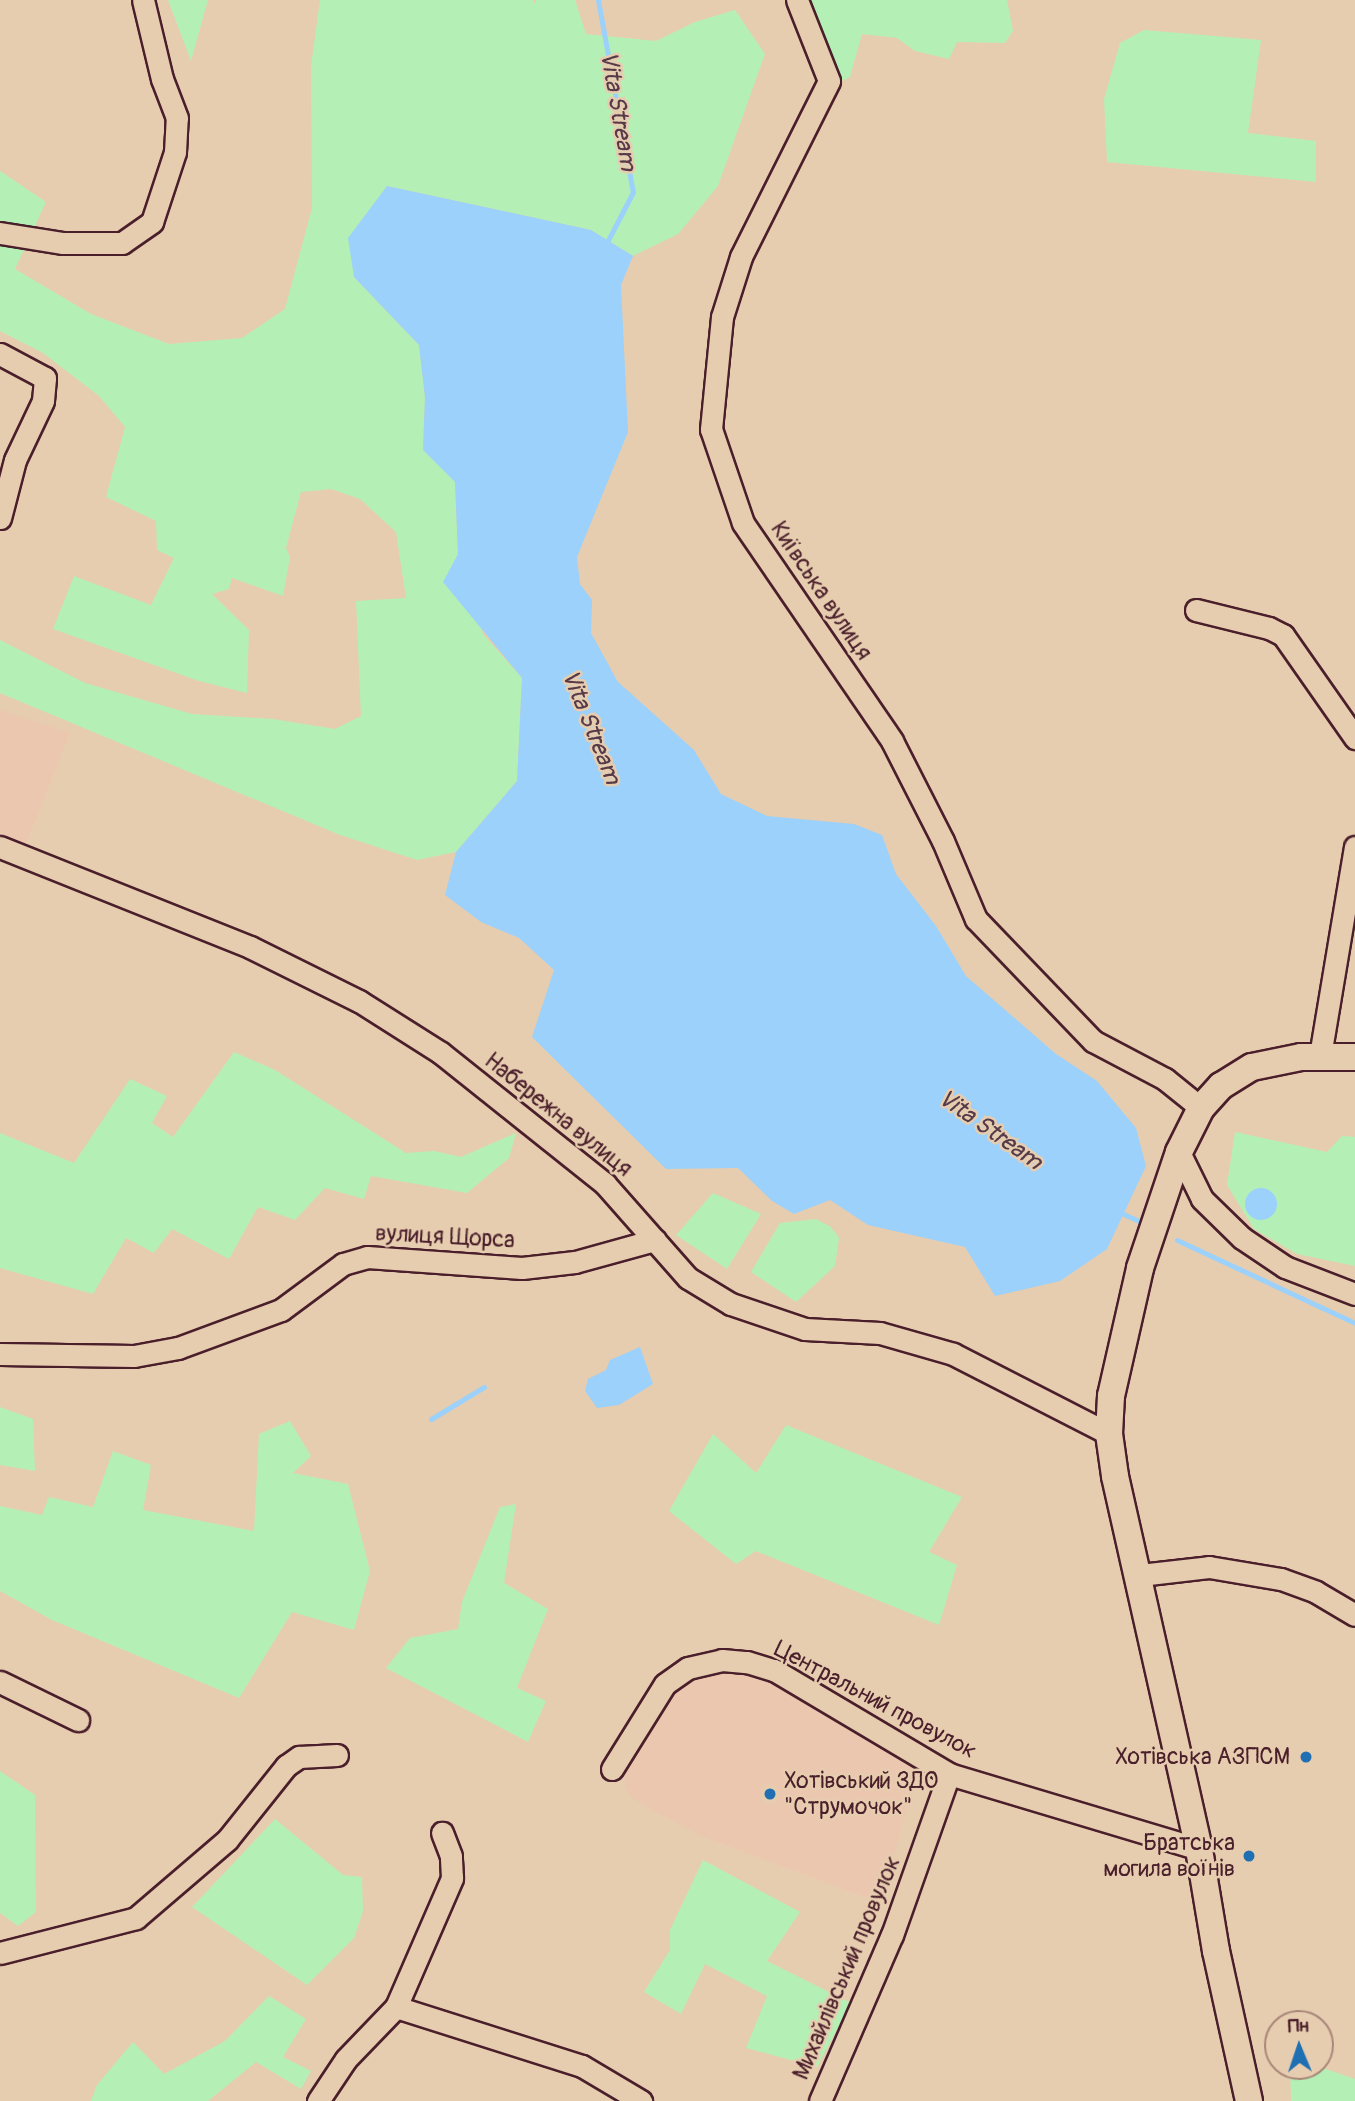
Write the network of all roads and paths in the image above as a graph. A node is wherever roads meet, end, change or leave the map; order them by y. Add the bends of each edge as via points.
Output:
1 (144, 0) edge
2 (797, 0) edge
3 (0, 233) edge
4 (0, 354) edge
5 (0, 518) edge
6 (1196, 610) dead end
7 (1355, 738) edge
8 (0, 847) edge
9 (1355, 847) edge
10 (1320, 1056) junction
11 (1355, 1057) edge
12 (1201, 1108) junction
13 (1179, 1152) junction
14 (654, 1240) junction
15 (1355, 1294) edge
16 (0, 1354) edge
17 (1109, 1434) junction
18 (1140, 1575) junction
19 (1355, 1615) edge
20 (0, 1682) edge
21 (78, 1720) dead end
22 (337, 1755) dead end
23 (612, 1769) dead end
24 (949, 1774) junction
25 (442, 1833) dead end
26 (1199, 1849) junction
27 (0, 1953) edge
28 (396, 2007) junction
29 (318, 2101) edge
30 (641, 2101) edge
31 (820, 2101) edge
32 (1249, 2101) edge

1 - 3 street via 162,79 177,118 175,152 152,222 122,243 63,243
2 - 12 street, Київська вулиця via 829,81 741,257 722,317 711,429 743,523 892,741 976,919 1093,1041 1165,1079
4 - 5 street via 45,378 43,401 15,460
6 - 7 street via 1283,635
8 - 14 street, Набережна вулиця via 250,947 359,1001 441,1054 605,1184
9 - 10 street
10 - 11 street
10 - 12 street via 1252,1067 1221,1086
12 - 13 street
13 - 15 street via 1202,1199 1242,1238 1285,1267
13 - 17 street via 1140,1268 1111,1396
14 - 16 street, вулиця Щорса via 575,1262 522,1268 367,1257 343,1264 281,1310 178,1348 134,1356
14 - 17 street, Набережна вулиця via 688,1278 730,1304 805,1329 880,1333 953,1354
17 - 18 street
18 - 19 street via 1209,1567 1281,1580 1316,1592
18 - 26 street
20 - 21 street
22 - 27 street via 299,1757 286,1766 227,1840 136,1919
23 - 24 street, Центральний провулок via 665,1684 688,1668 722,1660 774,1670
24 - 26 street, Центральний провулок
24 - 31 street, Михайлівський провулок via 892,1935
25 - 28 street via 451,1856 452,1878
26 - 32 street
28 - 29 street via 346,2059
28 - 30 street via 582,2066

